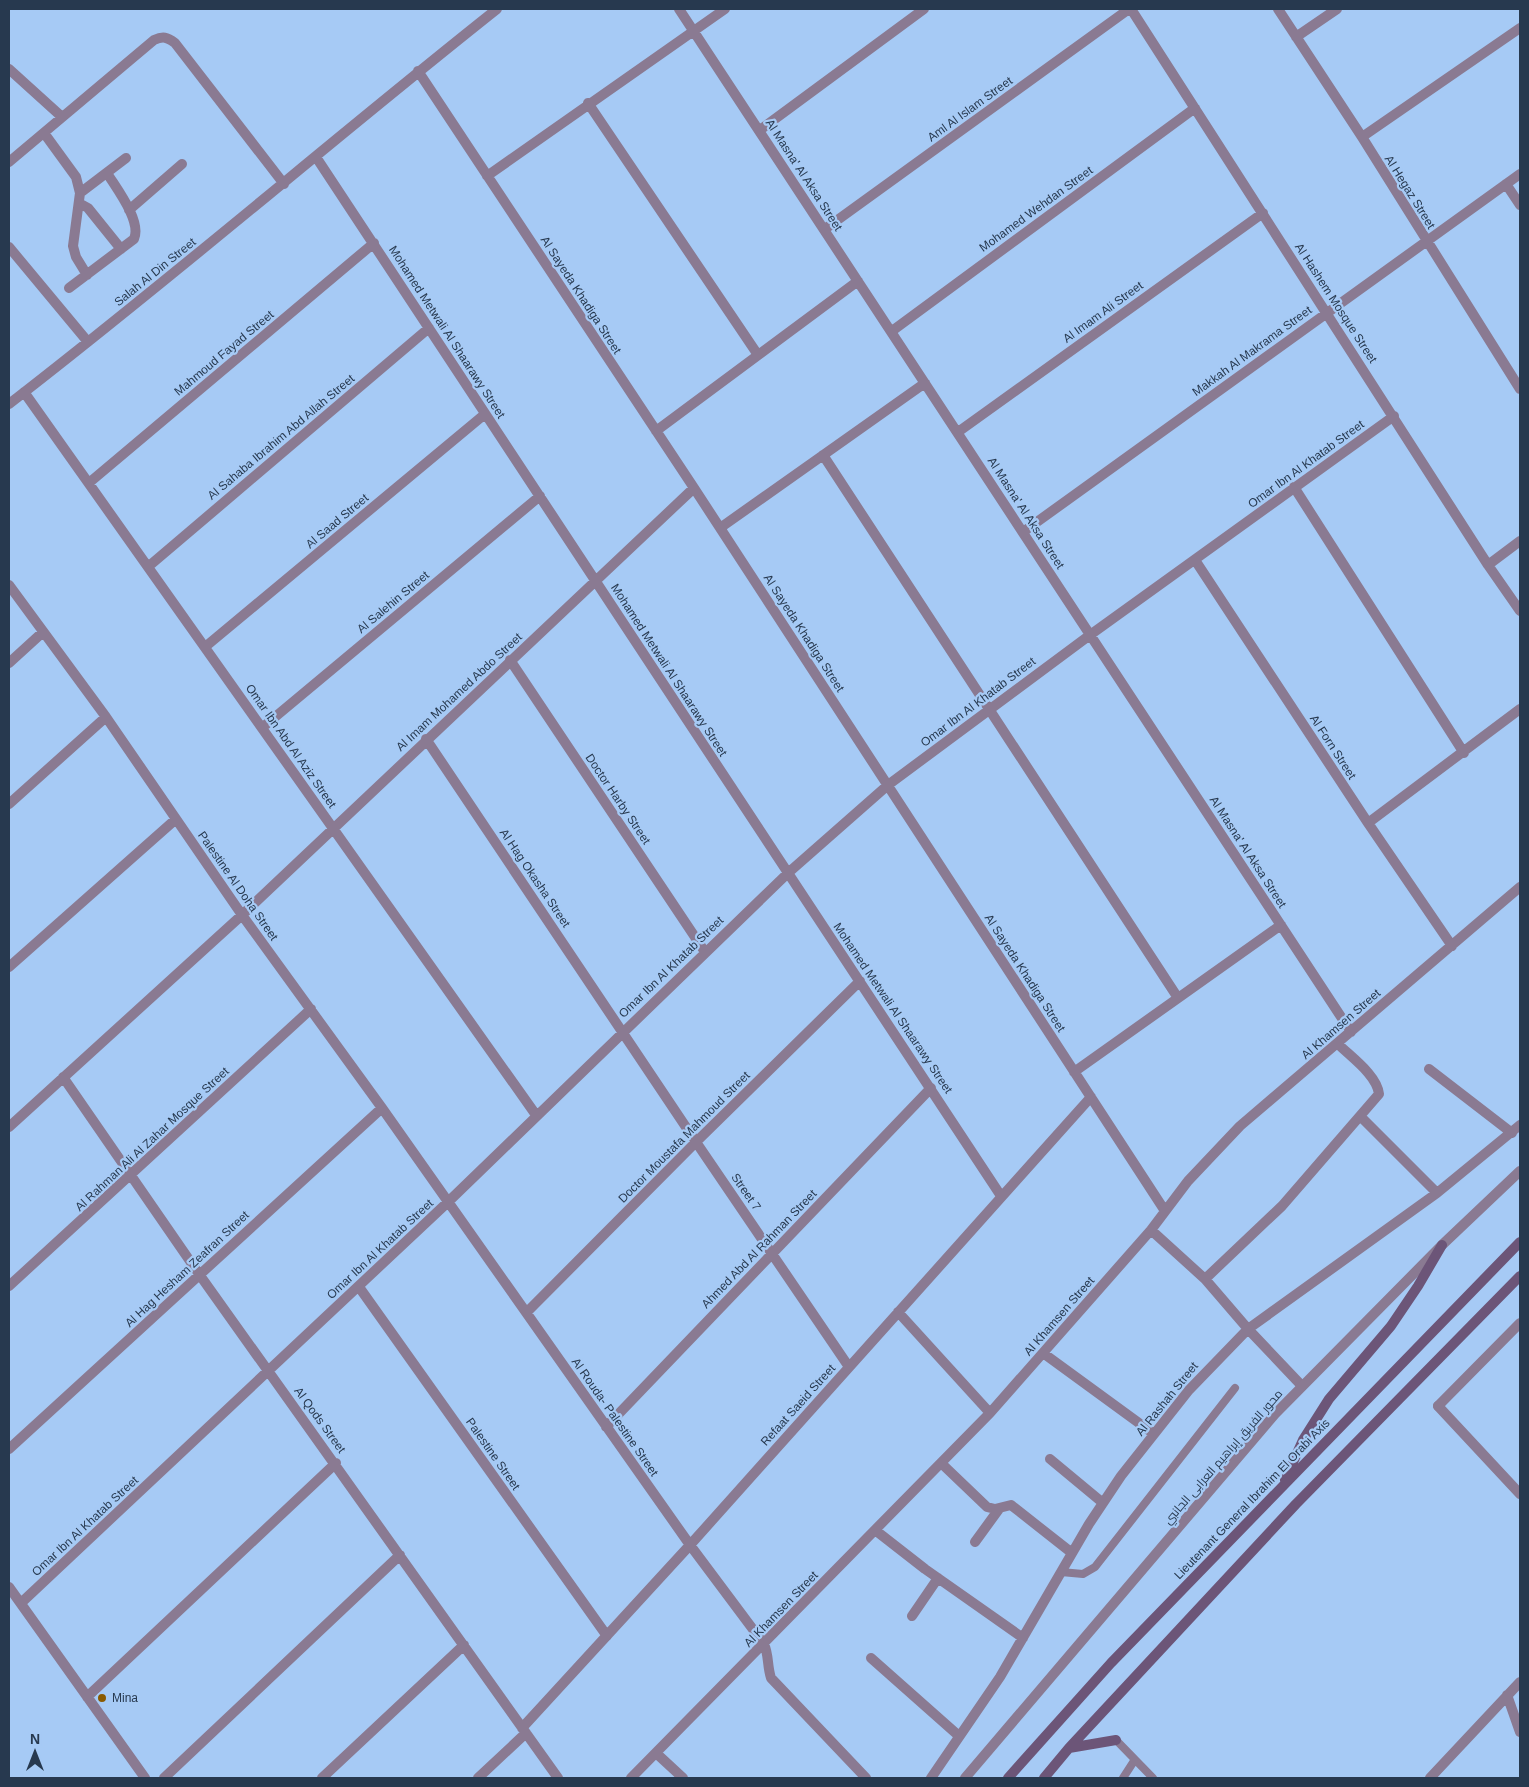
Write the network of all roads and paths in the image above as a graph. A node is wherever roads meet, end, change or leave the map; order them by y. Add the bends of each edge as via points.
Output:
1 (497, 9) edge
2 (679, 9) edge
3 (725, 9) edge
4 (924, 9) edge
5 (1130, 9) edge
6 (1278, 9) edge
7 (1337, 9) edge
8 (1520, 28) edge
9 (695, 32) junction
10 (1296, 37) junction
11 (9, 70) edge
12 (418, 72) junction
13 (588, 103) junction
14 (1196, 108) junction
15 (62, 117) junction
16 (760, 130) junction
17 (44, 132) junction
18 (1362, 137) junction
19 (316, 157) junction
20 (126, 158) dead end
21 (9, 162) edge
22 (182, 164) dead end
23 (107, 173) junction
24 (1520, 174) edge
25 (487, 176) junction
26 (284, 184) junction
27 (1506, 184) junction
28 (79, 198) junction
29 (1520, 205) edge
30 (130, 210) junction
31 (1263, 213) junction
32 (825, 229) junction
33 (1426, 242) junction
34 (374, 244) junction
35 (9, 247) edge
36 (120, 249) junction
37 (87, 274) junction
38 (858, 281) junction
39 (70, 288) dead end
40 (1328, 312) junction
41 (429, 328) junction
42 (892, 331) junction
43 (88, 342) junction
44 (758, 355) junction
45 (925, 383) junction
46 (1520, 389) edge
47 (24, 392) junction
48 (9, 404) edge
49 (485, 414) junction
50 (1394, 416) junction
51 (656, 430) junction
52 (958, 432) junction
53 (823, 455) junction
54 (90, 482) junction
55 (1294, 487) junction
56 (694, 488) junction
57 (540, 496) junction
58 (720, 528) junction
59 (1024, 532) junction
60 (1520, 541) edge
61 (1195, 560) junction
62 (1488, 565) junction
63 (148, 566) junction
64 (596, 581) junction
65 (9, 585) edge
66 (1520, 612) edge
67 (43, 632) junction
68 (1090, 635) junction
69 (205, 647) junction
70 (510, 660) junction
71 (9, 664) edge
72 (1520, 709) edge
73 (988, 710) junction
74 (106, 717) junction
75 (263, 727) junction
76 (426, 739) junction
77 (1464, 753) junction
78 (888, 785) junction
79 (9, 804) edge
80 (176, 819) junction
81 (1368, 823) junction
82 (333, 829) junction
83 (788, 873) junction
84 (1520, 887) edge
85 (242, 915) junction
86 (1281, 925) junction
87 (1452, 946) junction
88 (705, 952) junction
89 (9, 968) edge
90 (860, 981) junction
91 (1178, 998) junction
92 (311, 1009) junction
93 (622, 1032) junction
94 (1351, 1032) junction
95 (1338, 1044) junction
96 (1430, 1069) dead end
97 (1074, 1072) junction
98 (63, 1077) junction
99 (931, 1088) junction
100 (1091, 1097) junction
101 (382, 1108) junction
102 (536, 1115) junction
103 (1361, 1117) junction
104 (1520, 1125) edge
105 (9, 1127) edge
106 (1512, 1133) junction
107 (696, 1142) junction
108 (1520, 1171) edge
109 (131, 1176) junction
110 (1437, 1193) junction
111 (1001, 1196) junction
112 (448, 1202) junction
113 (1165, 1211) junction
114 (1151, 1230) junction
115 (1520, 1242) edge
116 (1442, 1245) junction
117 (773, 1253) junction
118 (199, 1274) junction
119 (1520, 1276) edge
120 (1205, 1279) junction
121 (9, 1286) edge
122 (359, 1287) junction
123 (527, 1312) junction
124 (898, 1312) junction
125 (1520, 1323) edge
126 (1248, 1329) junction
127 (1043, 1353) junction
128 (849, 1367) junction
129 (270, 1371) junction
130 (1302, 1386) junction
131 (1235, 1388) dead end
132 (990, 1413) junction
133 (606, 1427) junction
134 (1154, 1434) junction
135 (9, 1449) edge
136 (1050, 1459) dead end
137 (336, 1463) junction
138 (941, 1463) junction
139 (1283, 1485) junction
140 (1520, 1494) edge
141 (1103, 1503) junction
142 (999, 1509) junction
143 (875, 1530) junction
144 (975, 1542) dead end
145 (690, 1545) junction
146 (1072, 1553) junction
147 (400, 1555) junction
148 (1061, 1572) junction
149 (938, 1578) junction
150 (9, 1586) edge
151 (21, 1603) junction
152 (912, 1616) dead end
153 (607, 1636) junction
154 (1023, 1638) junction
155 (764, 1644) junction
156 (464, 1645) junction
157 (871, 1658) dead end
158 (1520, 1682) edge
159 (1507, 1695) junction
160 (87, 1697) junction
161 (524, 1731) junction
162 (1520, 1732) edge
163 (959, 1736) junction
164 (1116, 1740) joint
165 (1069, 1748) junction
166 (656, 1753) junction
167 (1134, 1761) junction
168 (146, 1778) edge
169 (164, 1778) edge
170 (322, 1778) edge
171 (478, 1778) edge
172 (558, 1778) edge
173 (631, 1778) edge
174 (683, 1778) edge
175 (866, 1778) edge
176 (932, 1778) edge
177 (965, 1778) edge
178 (1008, 1778) edge
179 (1044, 1778) edge
180 (1123, 1778) edge
181 (1152, 1778) edge
182 (1430, 1778) edge

1 - 12 street, Salah Al Din Street
2 - 9 street, Al Masna' Al Aksa Street
3 - 9 street
4 - 16 street
5 - 14 street, Al Hashem Mosque Street
5 - 32 street, Aml Al Islam Street
6 - 10 street, Al Hegaz Street
7 - 10 street
8 - 18 street
9 - 13 street
9 - 16 street, Al Masna' Al Aksa Street
10 - 18 street, Al Hegaz Street
11 - 15 street
12 - 19 street, Salah Al Din Street
12 - 25 street, Al Sayeda Khadiga Street
13 - 25 street
13 - 44 street
14 - 31 street, Al Hashem Mosque Street
14 - 42 street, Mohamed Wehdan Street
15 - 17 street
15 - 26 street via 154,40 169,38
16 - 32 street, Al Masna' Al Aksa Street
17 - 21 street
17 - 28 street via 76,177
18 - 33 street, Al Hegaz Street
19 - 26 street, Salah Al Din Street
19 - 34 street, Mohamed Metwali Al Shaarawy Street
20 - 23 street
22 - 30 street
23 - 28 street
23 - 30 street
24 - 27 street, Makkah Al Makrama Street
25 - 51 street, Al Sayeda Khadiga Street
26 - 43 street, Salah Al Din Street
27 - 29 street
27 - 33 street, Makkah Al Makrama Street
28 - 36 street
28 - 37 street via 74,246 76,257
30 - 36 street via 136,234
31 - 40 street, Al Hashem Mosque Street
31 - 52 street, Al Imam Ali Street
32 - 38 street, Al Masna' Al Aksa Street
33 - 40 street, Makkah Al Makrama Street
33 - 46 street, Al Hegaz Street
34 - 41 street, Mohamed Metwali Al Shaarawy Street
34 - 54 street, Mahmoud Fayad Street
35 - 43 street
36 - 37 street
37 - 39 street
38 - 42 street, Al Masna' Al Aksa Street
38 - 44 street
40 - 50 street, Al Hashem Mosque Street
40 - 59 street, Makkah Al Makrama Street
41 - 49 street, Mohamed Metwali Al Shaarawy Street
41 - 63 street, Al Sahaba Ibrahim Abd Allah Street
42 - 45 street, Al Masna' Al Aksa Street
43 - 47 street, Salah Al Din Street
44 - 51 street
45 - 52 street, Al Masna' Al Aksa Street
45 - 53 street
47 - 48 street, Salah Al Din Street
47 - 54 street, Omar Ibn Abd Al Aziz Street
49 - 57 street, Mohamed Metwali Al Shaarawy Street
49 - 69 street, Al Saad Street
50 - 55 street, Omar Ibn Al Khatab Street
50 - 62 street, Al Hashem Mosque Street
51 - 56 street, Al Sayeda Khadiga Street
52 - 59 street, Al Masna' Al Aksa Street
53 - 58 street
53 - 73 street
54 - 63 street, Omar Ibn Abd Al Aziz Street
55 - 61 street, Omar Ibn Al Khatab Street
55 - 77 street
56 - 58 street, Al Sayeda Khadiga Street
56 - 64 street, Al Imam Mohamed Abdo Street
57 - 64 street, Mohamed Metwali Al Shaarawy Street
57 - 75 street, Al Salehin Street
58 - 78 street, Al Sayeda Khadiga Street
59 - 68 street, Al Masna' Al Aksa Street
60 - 62 street
61 - 68 street, Omar Ibn Al Khatab Street
61 - 81 street, Al Forn Street
62 - 66 street, Al Hashem Mosque Street
63 - 69 street, Omar Ibn Abd Al Aziz Street
64 - 70 street, Al Imam Mohamed Abdo Street
64 - 83 street, Mohamed Metwali Al Shaarawy Street
65 - 67 street, Palestine Al Doha Street
67 - 71 street
67 - 74 street, Palestine Al Doha Street
68 - 73 street, Omar Ibn Al Khatab Street
68 - 86 street, Al Masna' Al Aksa Street
69 - 75 street, Omar Ibn Abd Al Aziz Street
70 - 76 street, Al Imam Mohamed Abdo Street
70 - 88 street, Doctor Harby Street
72 - 77 street
73 - 78 street, Omar Ibn Al Khatab Street
73 - 91 street
74 - 79 street
74 - 80 street, Palestine Al Doha Street
75 - 82 street, Omar Ibn Abd Al Aziz Street
76 - 82 street, Al Imam Mohamed Abdo Street
76 - 93 street, Al Hag Okasha Street
77 - 81 street
78 - 83 street, Omar Ibn Al Khatab Street
78 - 97 street, Al Sayeda Khadiga Street
80 - 85 street, Palestine Al Doha Street
80 - 89 street
81 - 87 street, Al Forn Street
82 - 85 street, Al Imam Mohamed Abdo Street
82 - 102 street, Omar Ibn Abd Al Aziz Street
83 - 88 street, Omar Ibn Al Khatab Street
83 - 90 street, Mohamed Metwali Al Shaarawy Street
84 - 87 street, Al Khamsen Street
85 - 92 street, Palestine Al Doha Street
85 - 98 street, Al Imam Mohamed Abdo Street
86 - 91 street
86 - 94 street, Al Masna' Al Aksa Street
87 - 94 street, Al Khamsen Street
88 - 93 street, Omar Ibn Al Khatab Street
90 - 99 street, Mohamed Metwali Al Shaarawy Street
90 - 107 street, Doctor Moustafa Mahmoud Street
91 - 97 street
92 - 101 street, Palestine Al Doha Street
92 - 109 street, Al Rahman Ali Al Zahar Mosque Street
93 - 102 street, Omar Ibn Al Khatab Street
93 - 107 street, Street 7
94 - 95 street, Al Khamsen Street
95 - 103 street via 1378,1086 1375,1102
95 - 113 street, Al Khamsen Street via 1240,1126 1188,1181
96 - 106 street
97 - 100 street, Al Sayeda Khadiga Street
98 - 105 street, Al Imam Mohamed Abdo Street
98 - 109 street, Al Qods Street
99 - 111 street, Mohamed Metwali Al Shaarawy Street
99 - 117 street, Ahmed Abd Al Rahman Street
100 - 111 street, Refaat Saeid Street
100 - 113 street, Al Sayeda Khadiga Street
101 - 112 street, Palestine Al Doha Street
101 - 118 street, Al Hag Hesham Zeafran Street
102 - 112 street, Omar Ibn Al Khatab Street
103 - 110 street
103 - 120 street via 1282,1206
104 - 106 street, Al Rashah Street
106 - 110 street, Al Rashah Street
107 - 117 street, Street 7
107 - 123 street, Doctor Moustafa Mahmoud Street
108 - 116 street, محور الفريق إبراهيم العرابى الجانبي
109 - 118 street, Al Qods Street
109 - 121 street, Al Rahman Ali Al Zahar Mosque Street
110 - 126 street, Al Rashah Street
111 - 124 street, Refaat Saeid Street
112 - 122 street, Omar Ibn Al Khatab Street
112 - 123 street, Al Rouda- Palestine Street
113 - 114 street, Al Khamsen Street
114 - 120 street
114 - 127 street, Al Khamsen Street
115 - 139 main road, Lieutenant General Ibrahim El Orabi Axis
116 - 130 street, محور الفريق إبراهيم العرابى الجانبي
116 - 139 main road via 1400,1313 1320,1412 1303,1440
117 - 128 street, Street 7
117 - 133 street, Ahmed Abd Al Rahman Street
118 - 129 street, Al Qods Street
118 - 135 street, Al Hag Hesham Zeafran Street
119 - 165 main road via 1296,1504
120 - 126 street
122 - 129 street, Omar Ibn Al Khatab Street
122 - 153 street, Palestine Street
123 - 133 street, Al Rouda- Palestine Street
124 - 128 street, Refaat Saeid Street
124 - 132 street
125 - 140 street via 1438,1406
126 - 130 street
126 - 134 street, Al Rashah Street via 1189,1390
127 - 132 street, Al Khamsen Street
127 - 134 street
128 - 145 street, Refaat Saeid Street
129 - 137 street, Al Qods Street
129 - 151 street, Omar Ibn Al Khatab Street
130 - 177 street, محور الفريق إبراهيم العرابى الجانبي via 1248,1443
131 - 148 lane via 1095,1567 1083,1574
132 - 138 street, Al Khamsen Street
133 - 145 street, Al Rouda- Palestine Street
134 - 141 street, Al Rashah Street
136 - 141 street
137 - 147 street, Al Qods Street
137 - 160 street
138 - 142 street via 987,1507
138 - 143 street, Al Khamsen Street
139 - 178 main road, Lieutenant General Ibrahim El Orabi Axis via 1111,1663
141 - 146 street, Al Rashah Street
142 - 144 street
142 - 146 street via 1011,1505
143 - 149 street
143 - 155 street, Al Khamsen Street
145 - 153 street, Refaat Saeid Street
145 - 155 street, Al Rouda- Palestine Street
146 - 148 street, Al Rashah Street
147 - 156 street, Al Qods Street
147 - 169 street
148 - 154 street, Al Rashah Street
149 - 152 street
149 - 154 street
150 - 151 street
151 - 160 street
153 - 161 street, Refaat Saeid Street
154 - 163 street, Al Rashah Street
155 - 166 street, Al Khamsen Street
155 - 175 street via 768,1652 768,1670 777,1686
156 - 161 street, Al Qods Street
156 - 170 street
157 - 163 street
158 - 159 street
159 - 162 street
159 - 182 street
160 - 168 street
161 - 171 street, Refaat Saeid Street
161 - 172 street, Al Qods Street
163 - 176 street, Al Rashah Street
164 - 165 main road
164 - 167 lane
165 - 179 main road
166 - 173 street, Al Khamsen Street
166 - 174 street
167 - 180 lane
167 - 181 lane

